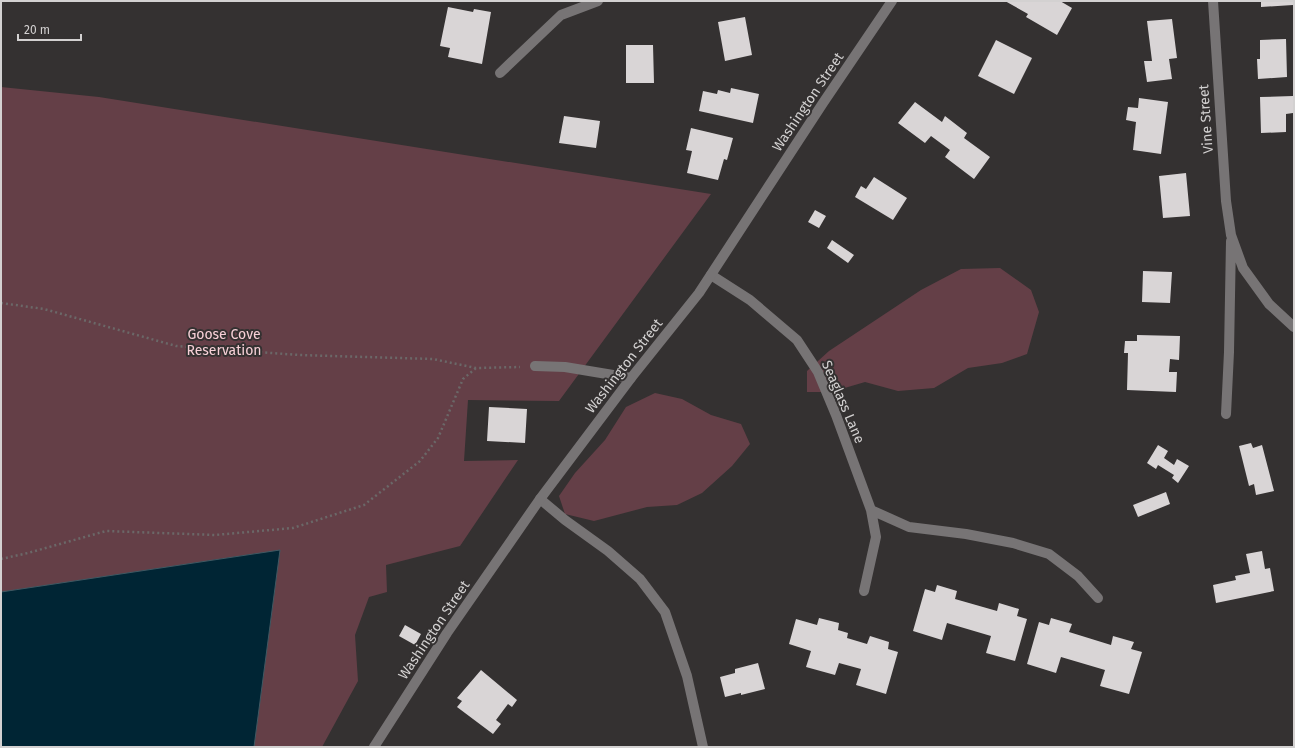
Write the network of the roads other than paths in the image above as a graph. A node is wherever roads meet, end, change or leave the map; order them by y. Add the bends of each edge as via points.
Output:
1 (598, 1) edge
2 (892, 1) edge
3 (1213, 1) edge
4 (500, 73) dead end
5 (1231, 235) junction
6 (711, 275) junction
7 (1294, 327) edge
8 (534, 366) road end
9 (631, 378) junction
10 (1226, 414) dead end
11 (540, 499) junction
12 (871, 510) junction
13 (864, 591) dead end
14 (1098, 598) dead end
15 (374, 747) edge
16 (703, 747) edge

1 - 4 street via 561,15
2 - 6 street, Washington Street
3 - 5 street, Vine Street via 1226,201
5 - 7 street, Vine Street via 1243,268 1269,304
5 - 10 street, Vine Street
6 - 9 street, Washington Street
6 - 12 street, Seaglass Lane via 750,300 797,340 818,372
8 - 9 street via 564,367
9 - 11 street, Washington Street
11 - 15 street, Washington Street via 447,633
11 - 16 street via 640,579 665,612 687,676
12 - 13 street, Seaglass Lane via 876,537
12 - 14 street via 909,527 1013,543 1049,554 1078,576

